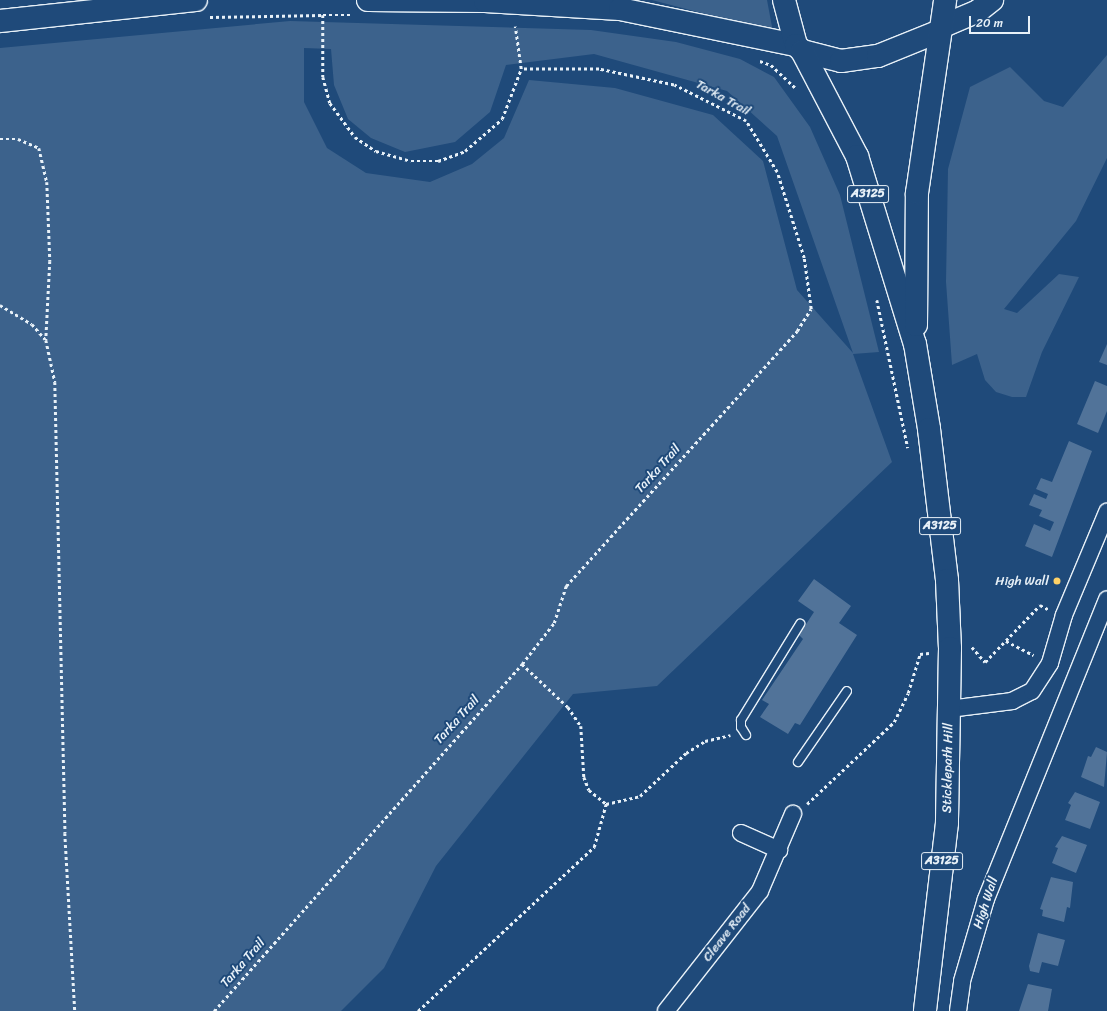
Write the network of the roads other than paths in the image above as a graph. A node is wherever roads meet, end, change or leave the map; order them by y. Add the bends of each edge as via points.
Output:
1 (784, 0) edge
2 (945, 0) edge
3 (992, 0) edge
4 (365, 7) edge
5 (199, 9) edge
6 (0, 21) edge
7 (941, 29) junction
8 (799, 48) junction
9 (915, 344) junction
10 (1107, 512) edge
11 (1107, 599) edge
12 (800, 624) dead end
13 (847, 692) dead end
14 (949, 709) junction
15 (746, 735) dead end
16 (798, 762) dead end
17 (794, 814) dead end
18 (741, 833) dead end
19 (779, 850) junction
20 (666, 1011) edge
21 (925, 1011) edge
22 (958, 1011) edge

1 - 8 main road
2 - 7 main road
3 - 7 main road via 978,11
4 - 8 main road via 484,1 620,9
5 - 6 main road
7 - 8 main road via 863,58 841,61
7 - 9 main road, A3125 via 917,194
8 - 9 main road, A3125 via 857,156
9 - 14 main road, A3125 via 947,580
10 - 14 street, Sticklepath Hill via 1064,615 1050,663 1032,691 1024,697 991,706
11 - 22 street, High Wall via 986,899 962,981
12 - 15 lane via 741,720 741,728
13 - 16 lane
14 - 21 main road, Sticklepath Hill / A3125 via 948,822
17 - 19 street, Cleave Road
18 - 19 street
19 - 20 street, Cleave Road via 760,891

